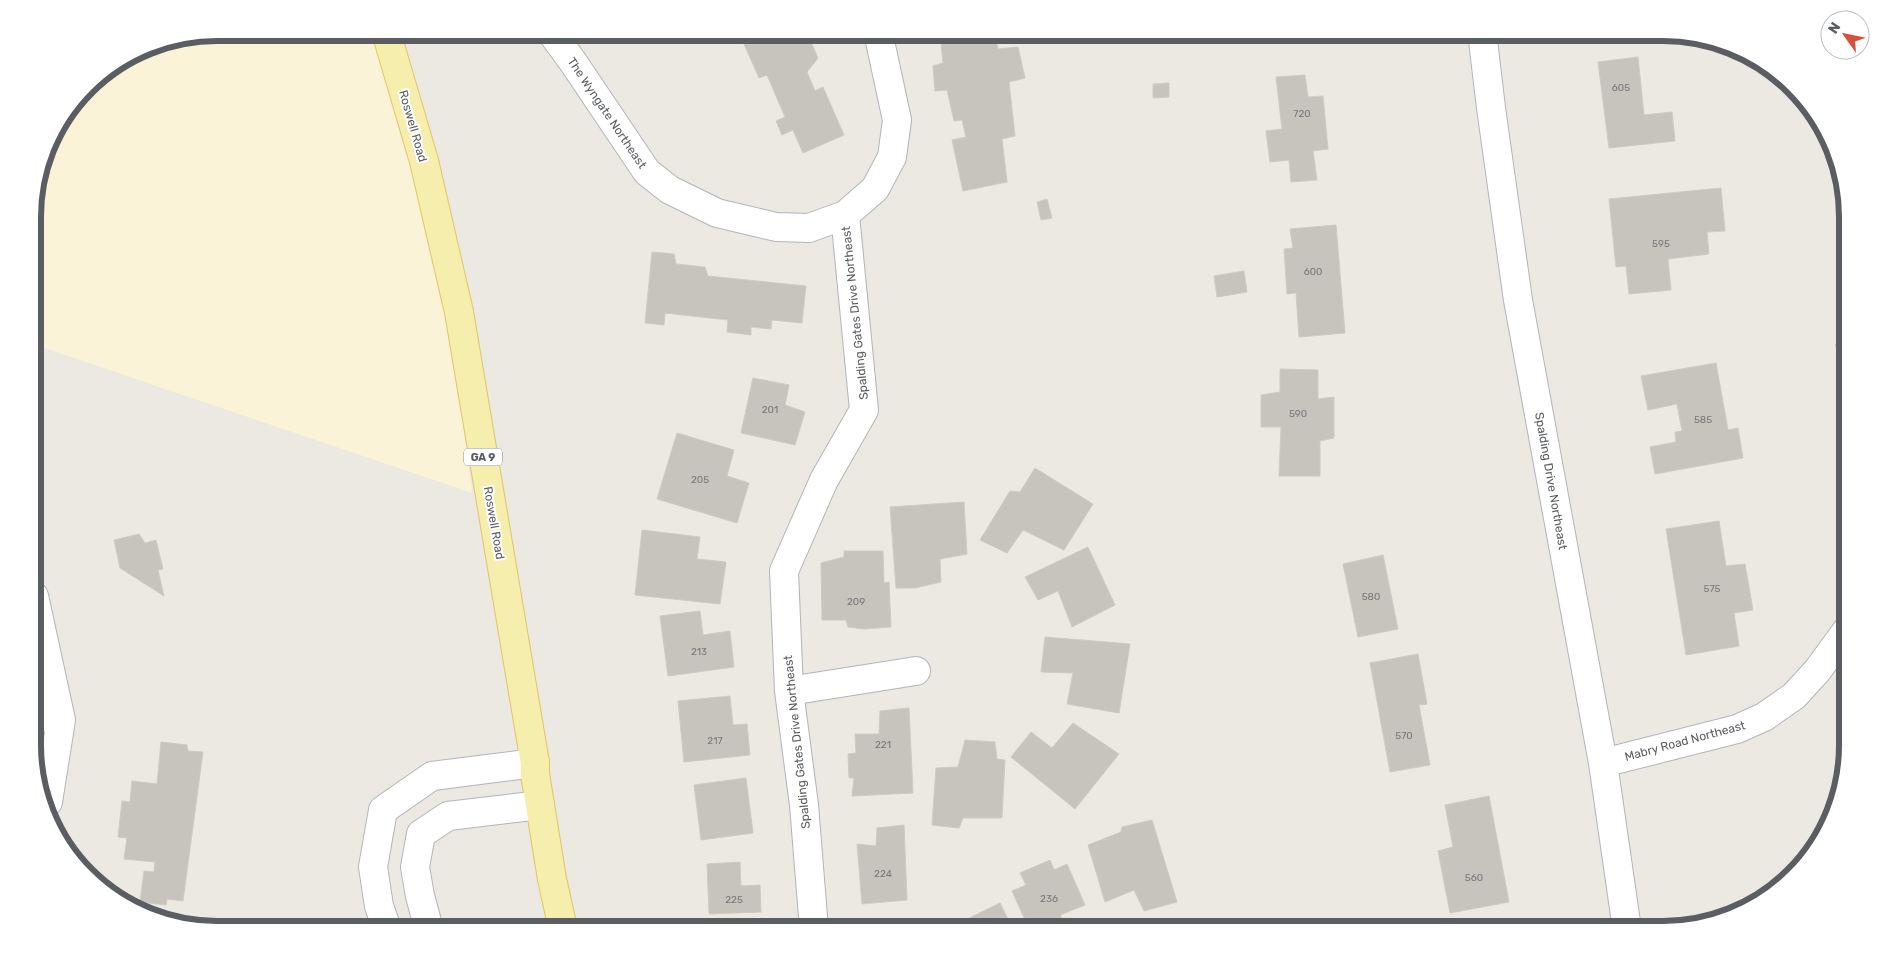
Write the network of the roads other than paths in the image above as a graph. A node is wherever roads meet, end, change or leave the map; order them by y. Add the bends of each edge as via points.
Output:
1 (1483, 41) edge
2 (389, 42) edge
3 (558, 42) edge
4 (880, 42) edge
5 (845, 215) junction
6 (41, 630) edge
7 (1839, 641) edge
8 (916, 671) dead end
9 (790, 691) junction
10 (41, 717) edge
11 (60, 720) junction
12 (535, 763) junction
13 (1603, 763) junction
14 (49, 795) edge
15 (540, 805) junction
16 (1626, 920) edge
17 (383, 921) edge
18 (427, 921) edge
19 (561, 921) edge
20 (813, 921) edge

1 - 13 street, Spalding Drive Northeast via 1518,300
2 - 12 main road, Roswell Road / GA 9 via 424,161 459,312
3 - 5 street, The Wyngate Northeast via 647,172 670,190 718,213 776,227 809,228
4 - 5 street, The Wyngate Northeast via 897,120 892,157 875,189
5 - 9 street, Spalding Gates Drive Northeast via 864,410 824,480 784,571
6 - 11 street
7 - 13 street, Mabry Road Northeast via 1794,696 1764,717 1737,730
8 - 9 street
9 - 20 street, Spalding Gates Drive Northeast
10 - 11 street
11 - 14 street
12 - 15 main road, Roswell Road / GA 9
12 - 17 street via 432,776 383,810 373,867
13 - 16 street, Spalding Drive Northeast
15 - 18 street via 448,816 421,834 415,867
15 - 19 main road, Roswell Road / GA 9

